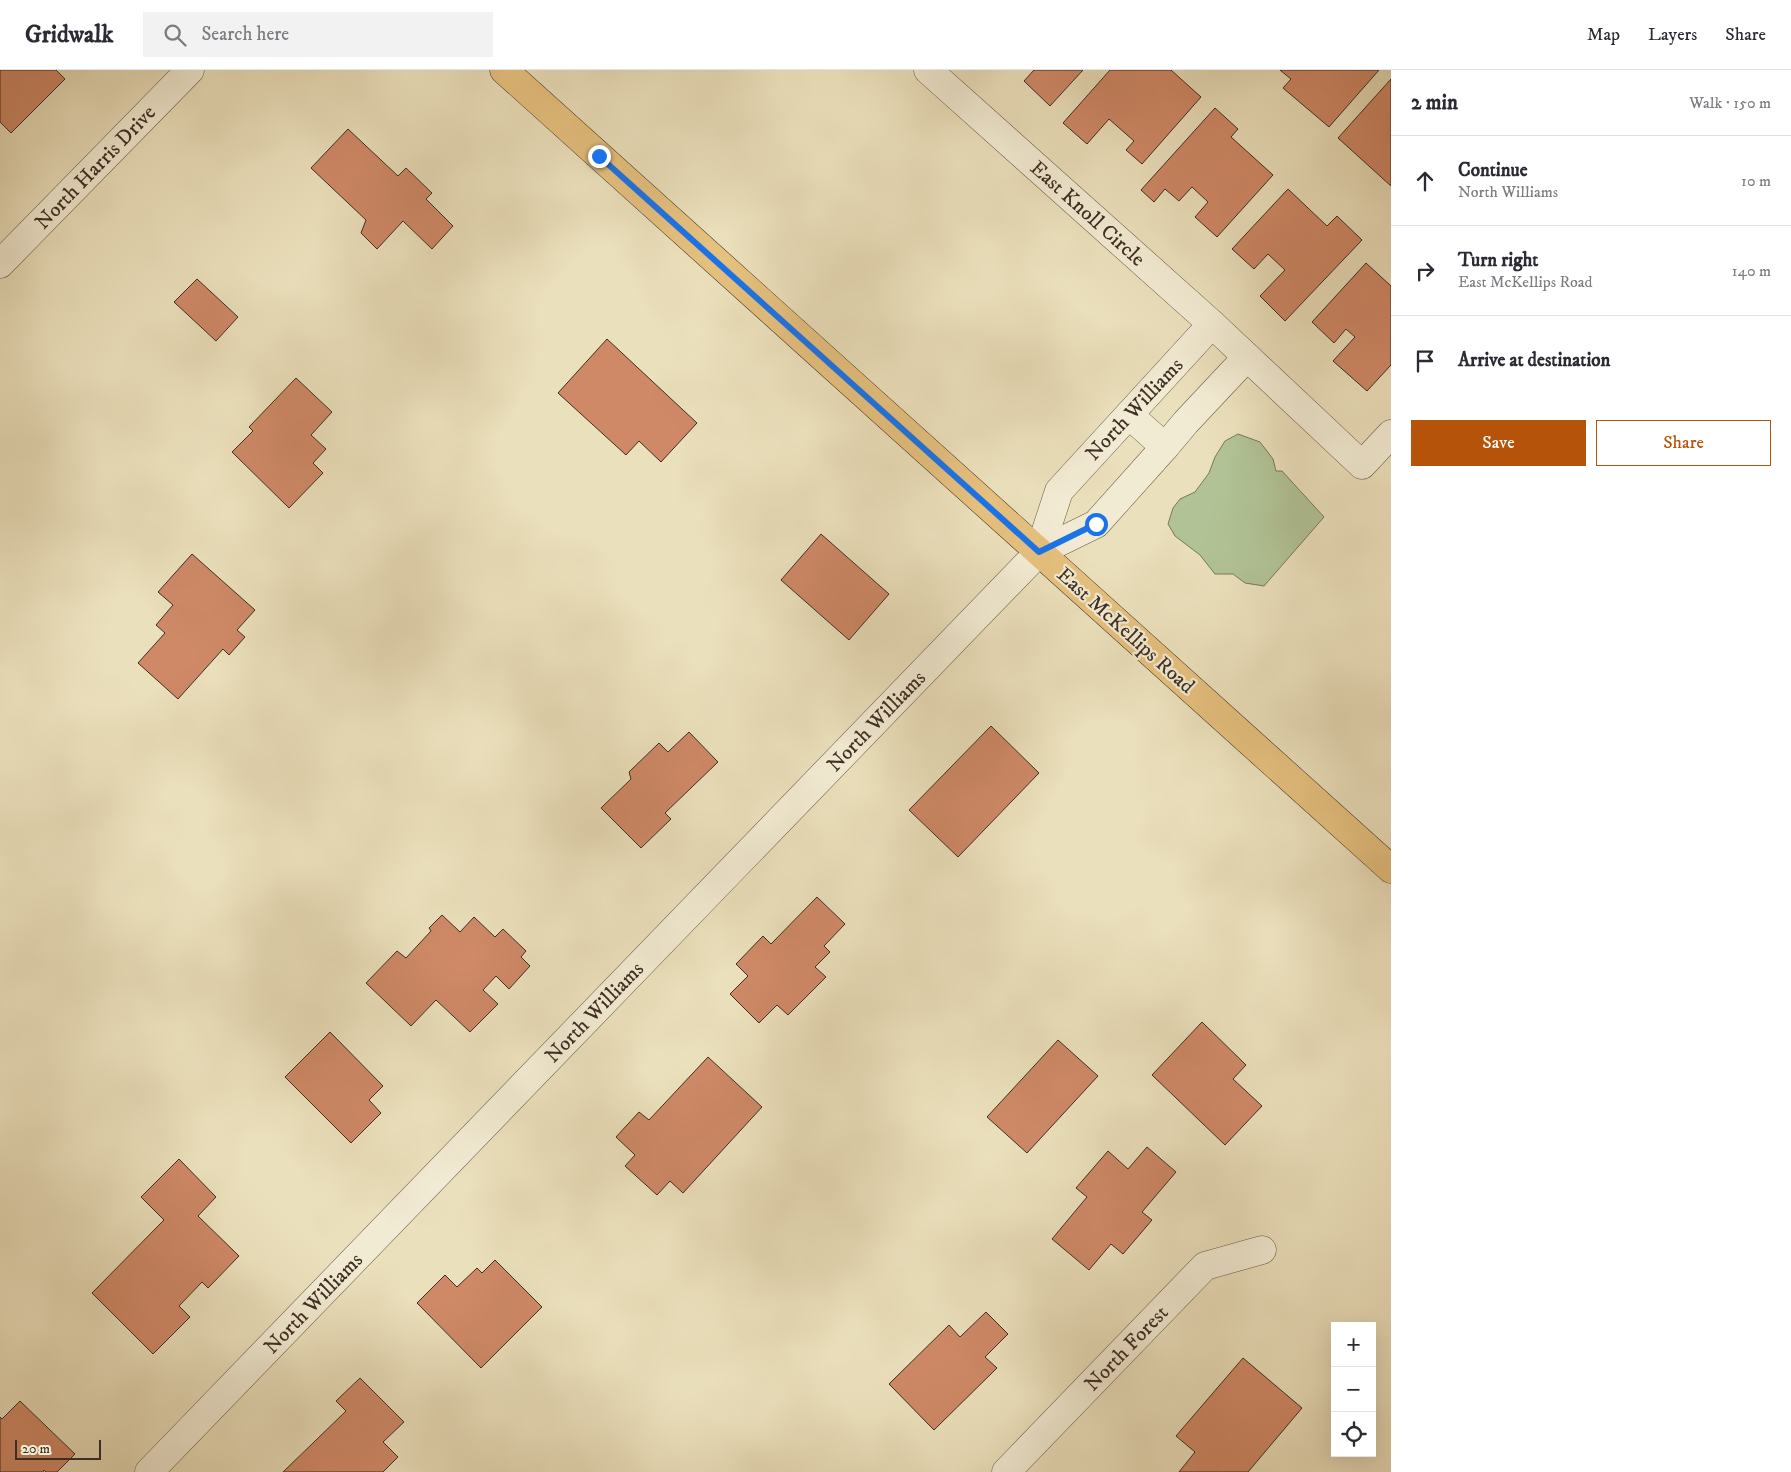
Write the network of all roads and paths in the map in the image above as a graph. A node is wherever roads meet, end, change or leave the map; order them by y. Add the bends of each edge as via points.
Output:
1 (190, 70) edge
2 (504, 70) edge
3 (928, 70) edge
4 (0, 264) edge
5 (1212, 324) junction
6 (1247, 357) junction
7 (1129, 415) junction
8 (1391, 434) edge
9 (1165, 448) junction
10 (1039, 552) junction
11 (1391, 869) edge
12 (1262, 1250) dead end
13 (150, 1472) edge
14 (1006, 1472) edge

1 - 4 street, North Harris Drive
2 - 10 main road, East McKellips Road
3 - 5 street, East Knoll Circle
5 - 6 street, East Knoll Circle
5 - 7 street, North Williams
6 - 8 street, East Knoll Circle via 1362,465
6 - 9 street, North Williams
7 - 9 street
7 - 10 street, North Williams via 1059,491
9 - 10 street, North Williams via 1096,524
10 - 11 main road, East McKellips Road
10 - 13 street, North Williams
12 - 14 street, North Forest via 1205,1266

